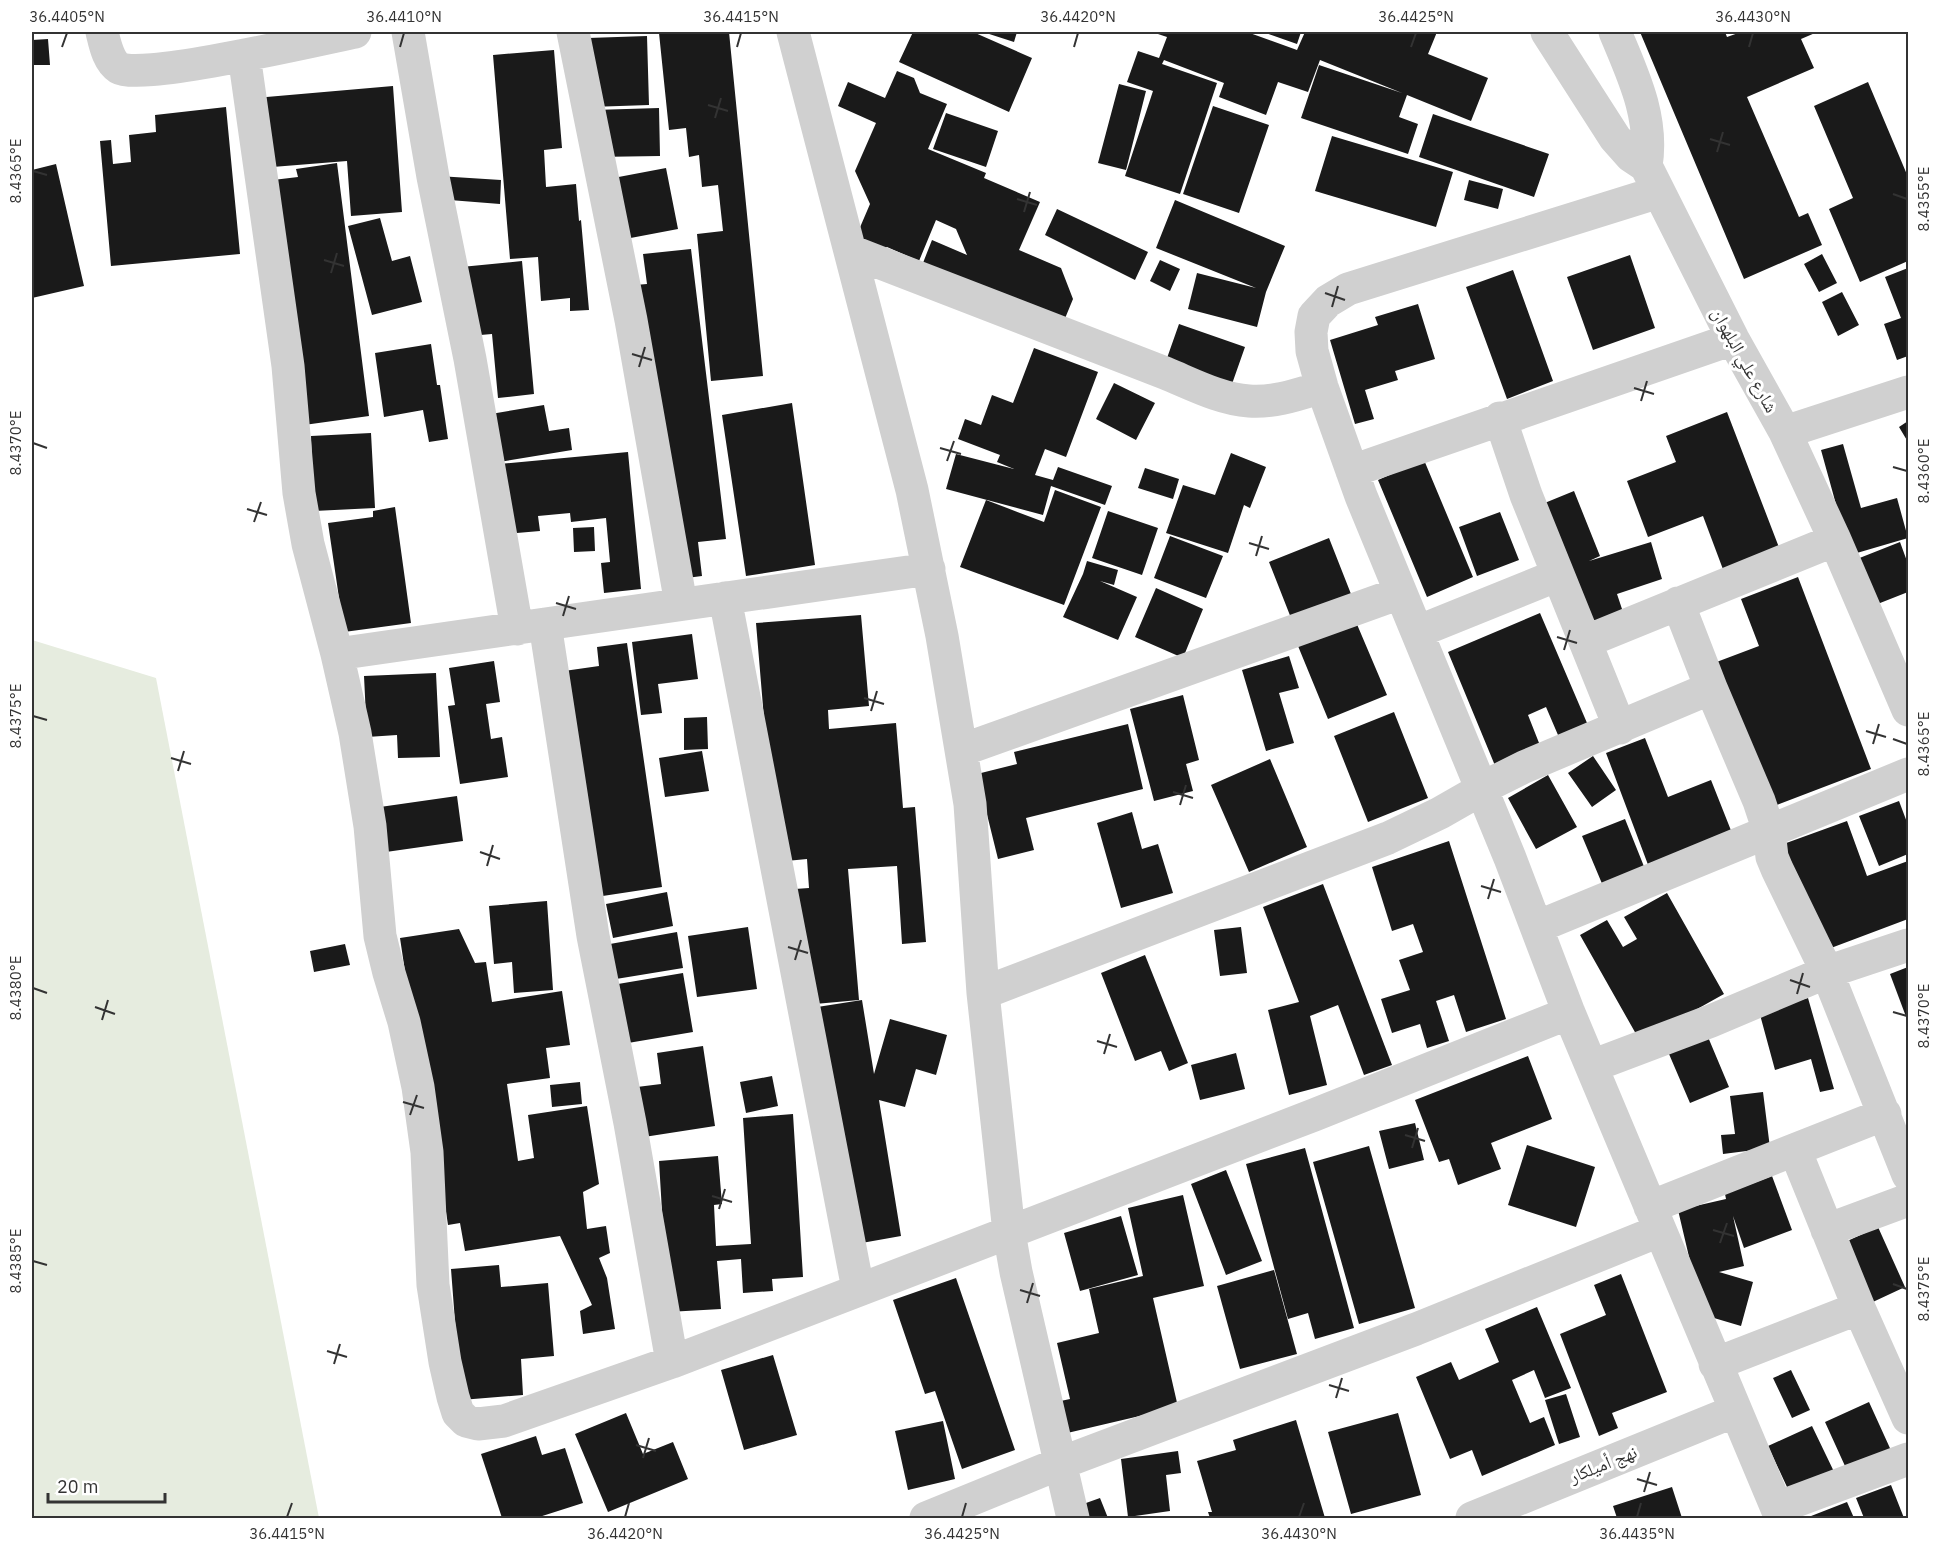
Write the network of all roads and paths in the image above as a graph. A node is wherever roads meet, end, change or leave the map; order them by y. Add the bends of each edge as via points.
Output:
1 (102, 32) edge
2 (355, 32) edge
3 (408, 32) edge
4 (573, 32) edge
5 (793, 32) edge
6 (1546, 32) edge
7 (1615, 32) edge
8 (244, 55) junction
9 (1652, 179) junction
10 (850, 251) junction
11 (1733, 339) junction
12 (1322, 387) junction
13 (1908, 392) edge
14 (1500, 418) junction
15 (1785, 432) junction
16 (1352, 471) junction
17 (1835, 540) junction
18 (929, 569) junction
19 (1558, 575) junction
20 (1400, 593) junction
21 (725, 598) junction
22 (1678, 603) junction
23 (681, 604) junction
24 (531, 626) junction
25 (1417, 632) junction
26 (1587, 642) junction
27 (337, 654) junction
28 (1711, 688) junction
29 (1908, 710) edge
30 (1620, 728) junction
31 (962, 750) junction
32 (1908, 774) edge
33 (1482, 789) junction
34 (1769, 831) junction
35 (1537, 927) junction
36 (1908, 945) edge
37 (1827, 972) junction
38 (983, 993) junction
39 (1569, 1013) junction
40 (1592, 1066) junction
41 (1885, 1114) junction
42 (1795, 1150) junction
43 (1908, 1175) edge
44 (1908, 1200) edge
45 (1655, 1219) junction
46 (1827, 1230) junction
47 (1009, 1232) junction
48 (858, 1289) junction
49 (1859, 1308) junction
50 (672, 1362) junction
51 (1715, 1364) junction
52 (1901, 1377) edge
53 (1735, 1411) junction
54 (1908, 1418) edge
55 (1908, 1459) edge
56 (1061, 1463) junction
57 (1779, 1513) edge
58 (928, 1518) edge
59 (1073, 1518) edge
60 (1472, 1518) edge

1 - 8 street via 113,63 121,70 146,71
2 - 8 street
3 - 24 street via 474,381
4 - 23 street via 631,320
5 - 10 street
6 - 9 street, شارع علي البلهوان via 1615,138
7 - 9 street via 1644,112
8 - 27 street via 288,366 299,493
9 - 11 street, شارع علي البلهوان
9 - 12 street via 1348,289 1328,301 1314,316 1311,332
10 - 12 street via 1211,392 1250,401 1291,397
10 - 18 street
11 - 14 street
11 - 15 street, شارع علي البلهوان
12 - 16 street
13 - 15 street
14 - 16 street
14 - 19 street
15 - 17 street, شارع علي البلهوان
16 - 20 street
17 - 22 street
17 - 29 street, شارع علي البلهوان
18 - 21 street
18 - 31 street
19 - 25 street
19 - 26 street
20 - 25 street
20 - 31 street
21 - 23 street
21 - 48 street
22 - 26 street
22 - 28 street
23 - 24 street
24 - 27 street
24 - 50 street via 630,1123
25 - 33 street
26 - 30 street
27 - 50 street via 370,826 380,936 418,1087 427,1152 433,1285 458,1413 466,1421 478,1424 504,1421
28 - 30 street
28 - 34 street
30 - 33 street via 1524,767
31 - 38 street via 970,804
32 - 34 street
33 - 35 street
33 - 38 street via 1388,838
34 - 35 street
34 - 37 street via 1772,857
35 - 39 street
36 - 37 street
37 - 40 street
37 - 41 street
38 - 47 street
39 - 40 street
39 - 47 street
40 - 45 street
41 - 42 street
41 - 43 street
42 - 45 street
42 - 46 street
44 - 46 street
45 - 51 street
45 - 56 street via 1416,1329
46 - 49 street
47 - 48 street
47 - 56 street
48 - 50 street
49 - 51 street
49 - 52 street
51 - 53 street
52 - 54 street
53 - 57 street
53 - 60 street, نهج أميلكار
55 - 57 street
56 - 58 street
56 - 59 street

